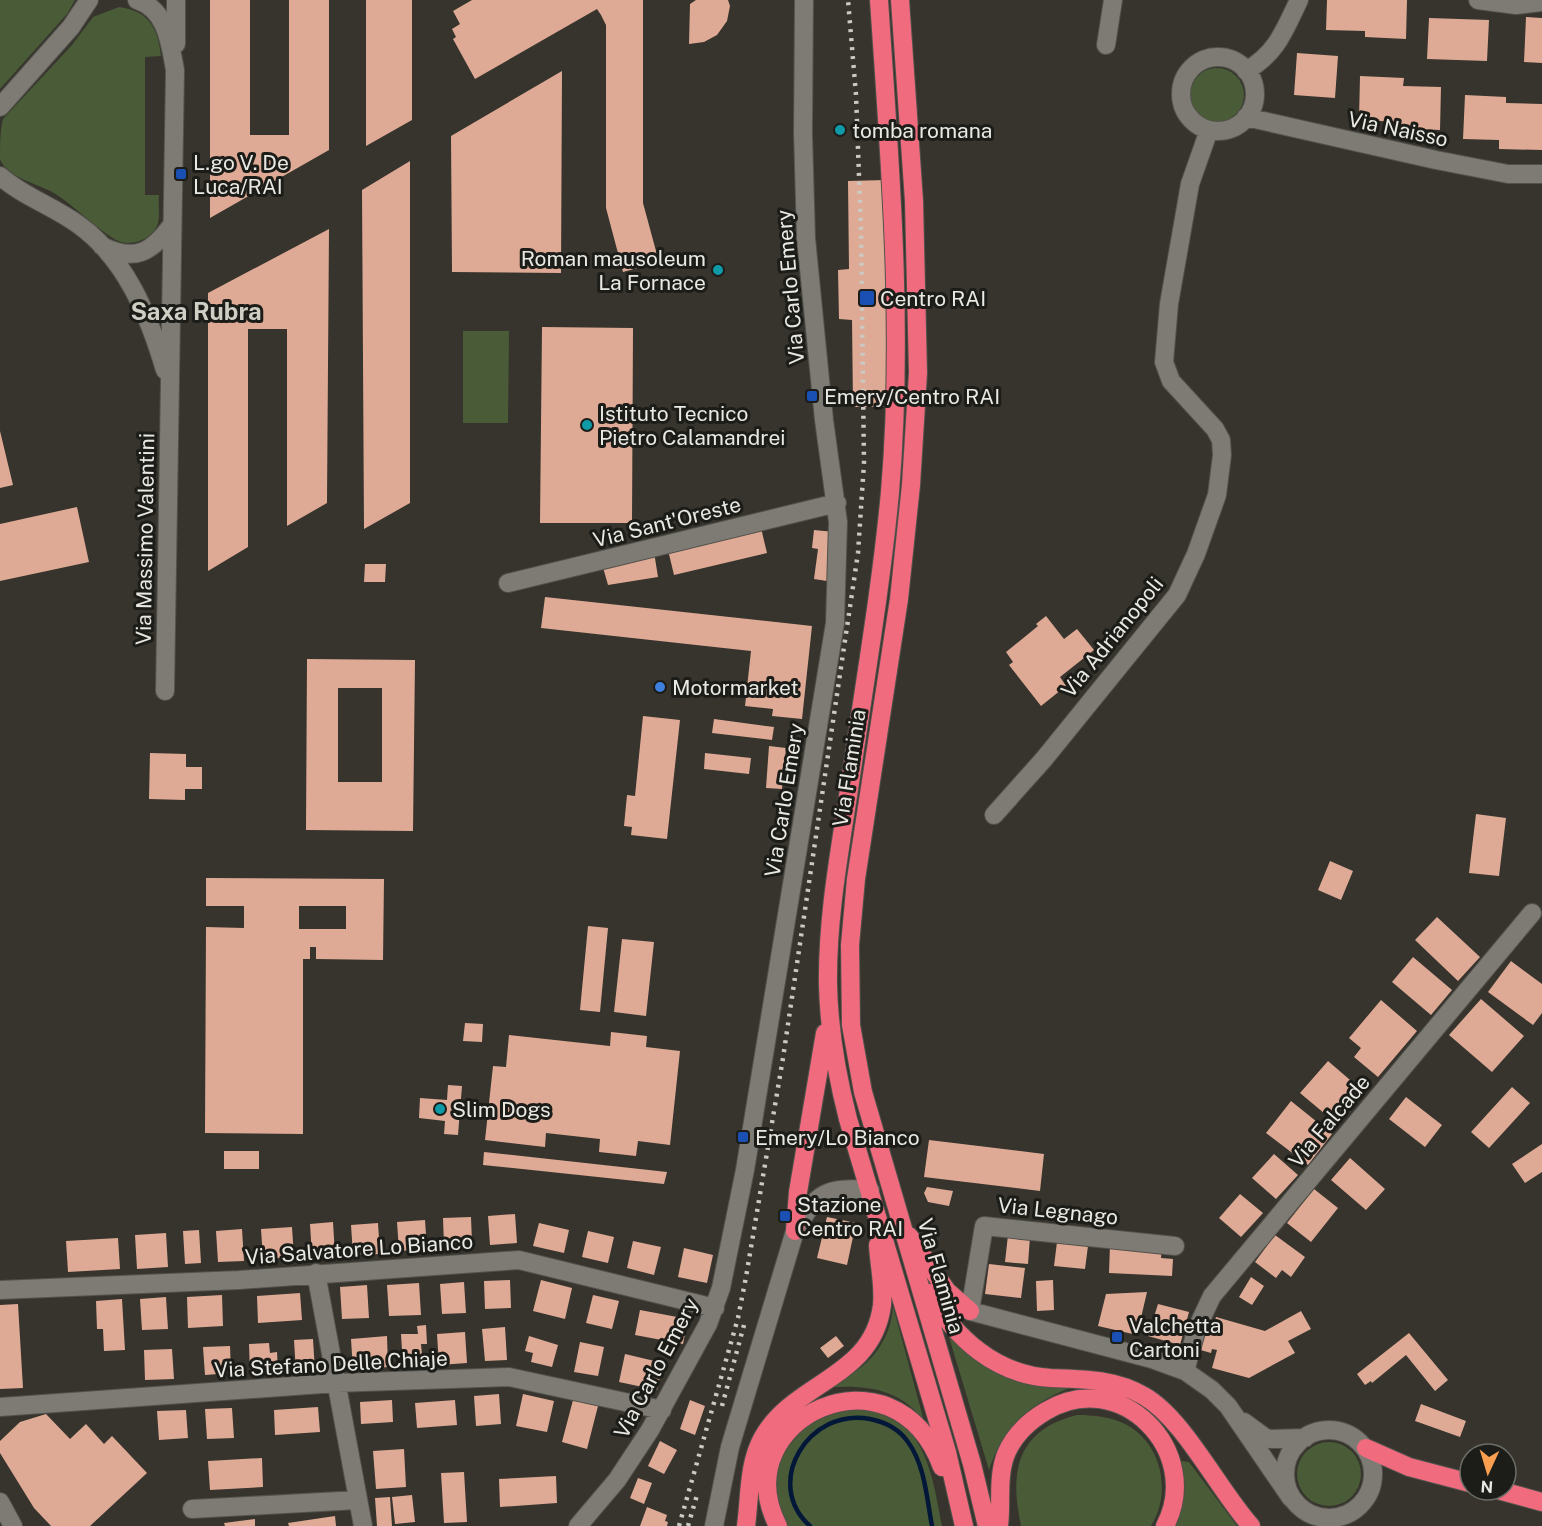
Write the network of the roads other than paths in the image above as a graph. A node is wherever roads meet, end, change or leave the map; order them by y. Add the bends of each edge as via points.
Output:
1 (137, 0) edge
2 (176, 0) edge
3 (804, 0) edge
4 (879, 0) edge
5 (900, 0) edge
6 (1113, 0) edge
7 (1299, 0) edge
8 (1478, 0) edge
9 (1542, 2) edge
10 (90, 3) edge
11 (1106, 45) dead end
12 (175, 70) junction
13 (1246, 70) junction
14 (1, 103) edge
15 (1246, 117) junction
16 (1209, 130) junction
17 (1542, 174) edge
18 (0, 176) edge
19 (0, 188) edge
20 (18, 192) junction
21 (171, 226) junction
22 (102, 245) junction
23 (170, 387) junction
24 (837, 503) junction
25 (508, 584) dead end
26 (165, 691) dead end
27 (994, 815) dead end
28 (1532, 913) dead end
29 (829, 1001) junction
30 (870, 1190) junction
31 (877, 1214) junction
32 (904, 1230) junction
33 (795, 1231) junction
34 (1175, 1246) dead end
35 (915, 1268) junction
36 (316, 1273) junction
37 (0, 1290) edge
38 (715, 1308) junction
39 (970, 1311) junction
40 (1185, 1371) junction
41 (336, 1383) junction
42 (0, 1407) edge
43 (662, 1410) junction
44 (1235, 1416) junction
45 (1305, 1438) junction
46 (1366, 1448) junction
47 (1458, 1480) edge
48 (1518, 1495) edge
49 (1291, 1498) junction
50 (358, 1500) junction
51 (0, 1502) edge
52 (1542, 1502) edge
53 (192, 1509) dead end
54 (1352, 1518) edge
55 (1318, 1521) edge
56 (13, 1526) edge
57 (363, 1526) edge
58 (578, 1526) edge
59 (714, 1526) edge
60 (746, 1526) edge
61 (778, 1526) edge
62 (964, 1526) edge
63 (987, 1526) edge
64 (999, 1526) edge
65 (1165, 1526) edge
66 (1251, 1526) edge

1 - 12 street via 152,8 168,29
2 - 12 street
3 - 24 street, Via Carlo Emery via 806,238 824,420
4 - 29 highway, Via Flaminia via 894,248 894,427 883,550 833,899
5 - 32 highway, Via Flaminia via 916,243 918,373 899,599 856,879 849,976 856,1066
6 - 11 street
7 - 13 street via 1276,47
8 - 9 street via 1516,5
10 - 14 street
12 - 21 street, Via Massimo Valentini
13 - 15 street via 1254,94
13 - 16 street via 1218,57 1197,63 1184,79 1181,90 1185,110 1191,119
15 - 16 street via 1229,129
15 - 17 street, Via Naisso via 1508,174
16 - 27 street, Via Adrianopoli via 1190,184 1169,304 1164,362 1171,381 1221,440 1217,495 1177,595
18 - 20 street
19 - 20 street
20 - 22 street via 79,225
21 - 22 street via 159,243 143,252 118,254
21 - 23 street, Via Massimo Valentini
22 - 23 street via 132,286 154,333
23 - 26 street, Via Massimo Valentini
24 - 25 street, Via Sant'Oreste
24 - 38 street, Via Carlo Emery via 835,623 743,1181
28 - 40 street, Via Falcade via 1212,1296 1197,1328
29 - 30 highway, Via Flaminia via 840,1085
29 - 33 highway
30 - 31 highway, Via Flaminia
30 - 33 street via 824,1192 811,1204
31 - 60 highway via 882,1295 875,1330 854,1362 792,1403 772,1423 757,1450
31 - 62 highway, Via Flaminia via 947,1452
32 - 35 highway, Via Flaminia
32 - 39 highway via 947,1291
33 - 59 street via 730,1447
34 - 39 street, Via Legnago via 984,1226
35 - 63 highway, Via Flaminia
35 - 66 highway via 947,1322 990,1358 1038,1376 1110,1382 1133,1389 1153,1402 1180,1429
36 - 37 street, Via Salvatore Lo Bianco
36 - 38 street, Via Salvatore Lo Bianco via 519,1260
36 - 41 street
38 - 43 street, Via Carlo Emery
39 - 40 street
40 - 44 street via 1212,1390
41 - 42 street, Via Stefano Delle Chiaje
41 - 43 street, Via Stefano Delle Chiaje via 509,1377
41 - 50 street
43 - 58 street, Via Carlo Emery via 617,1480
44 - 45 street via 1267,1439
44 - 49 street
45 - 46 street via 1333,1430 1351,1436
45 - 49 street via 1287,1462 1285,1480
46 - 47 highway via 1409,1467
46 - 54 street via 1373,1466 1373,1482
48 - 52 highway
49 - 55 street
50 - 53 street
50 - 57 street
51 - 56 street
54 - 55 street
61 - 62 highway via 770,1504 768,1479 784,1436 816,1409 855,1400 891,1407 915,1424 938,1455
64 - 65 highway via 1001,1475 1019,1432 1054,1406 1088,1398 1111,1401 1132,1410 1152,1426 1163,1442 1174,1481 1173,1502

